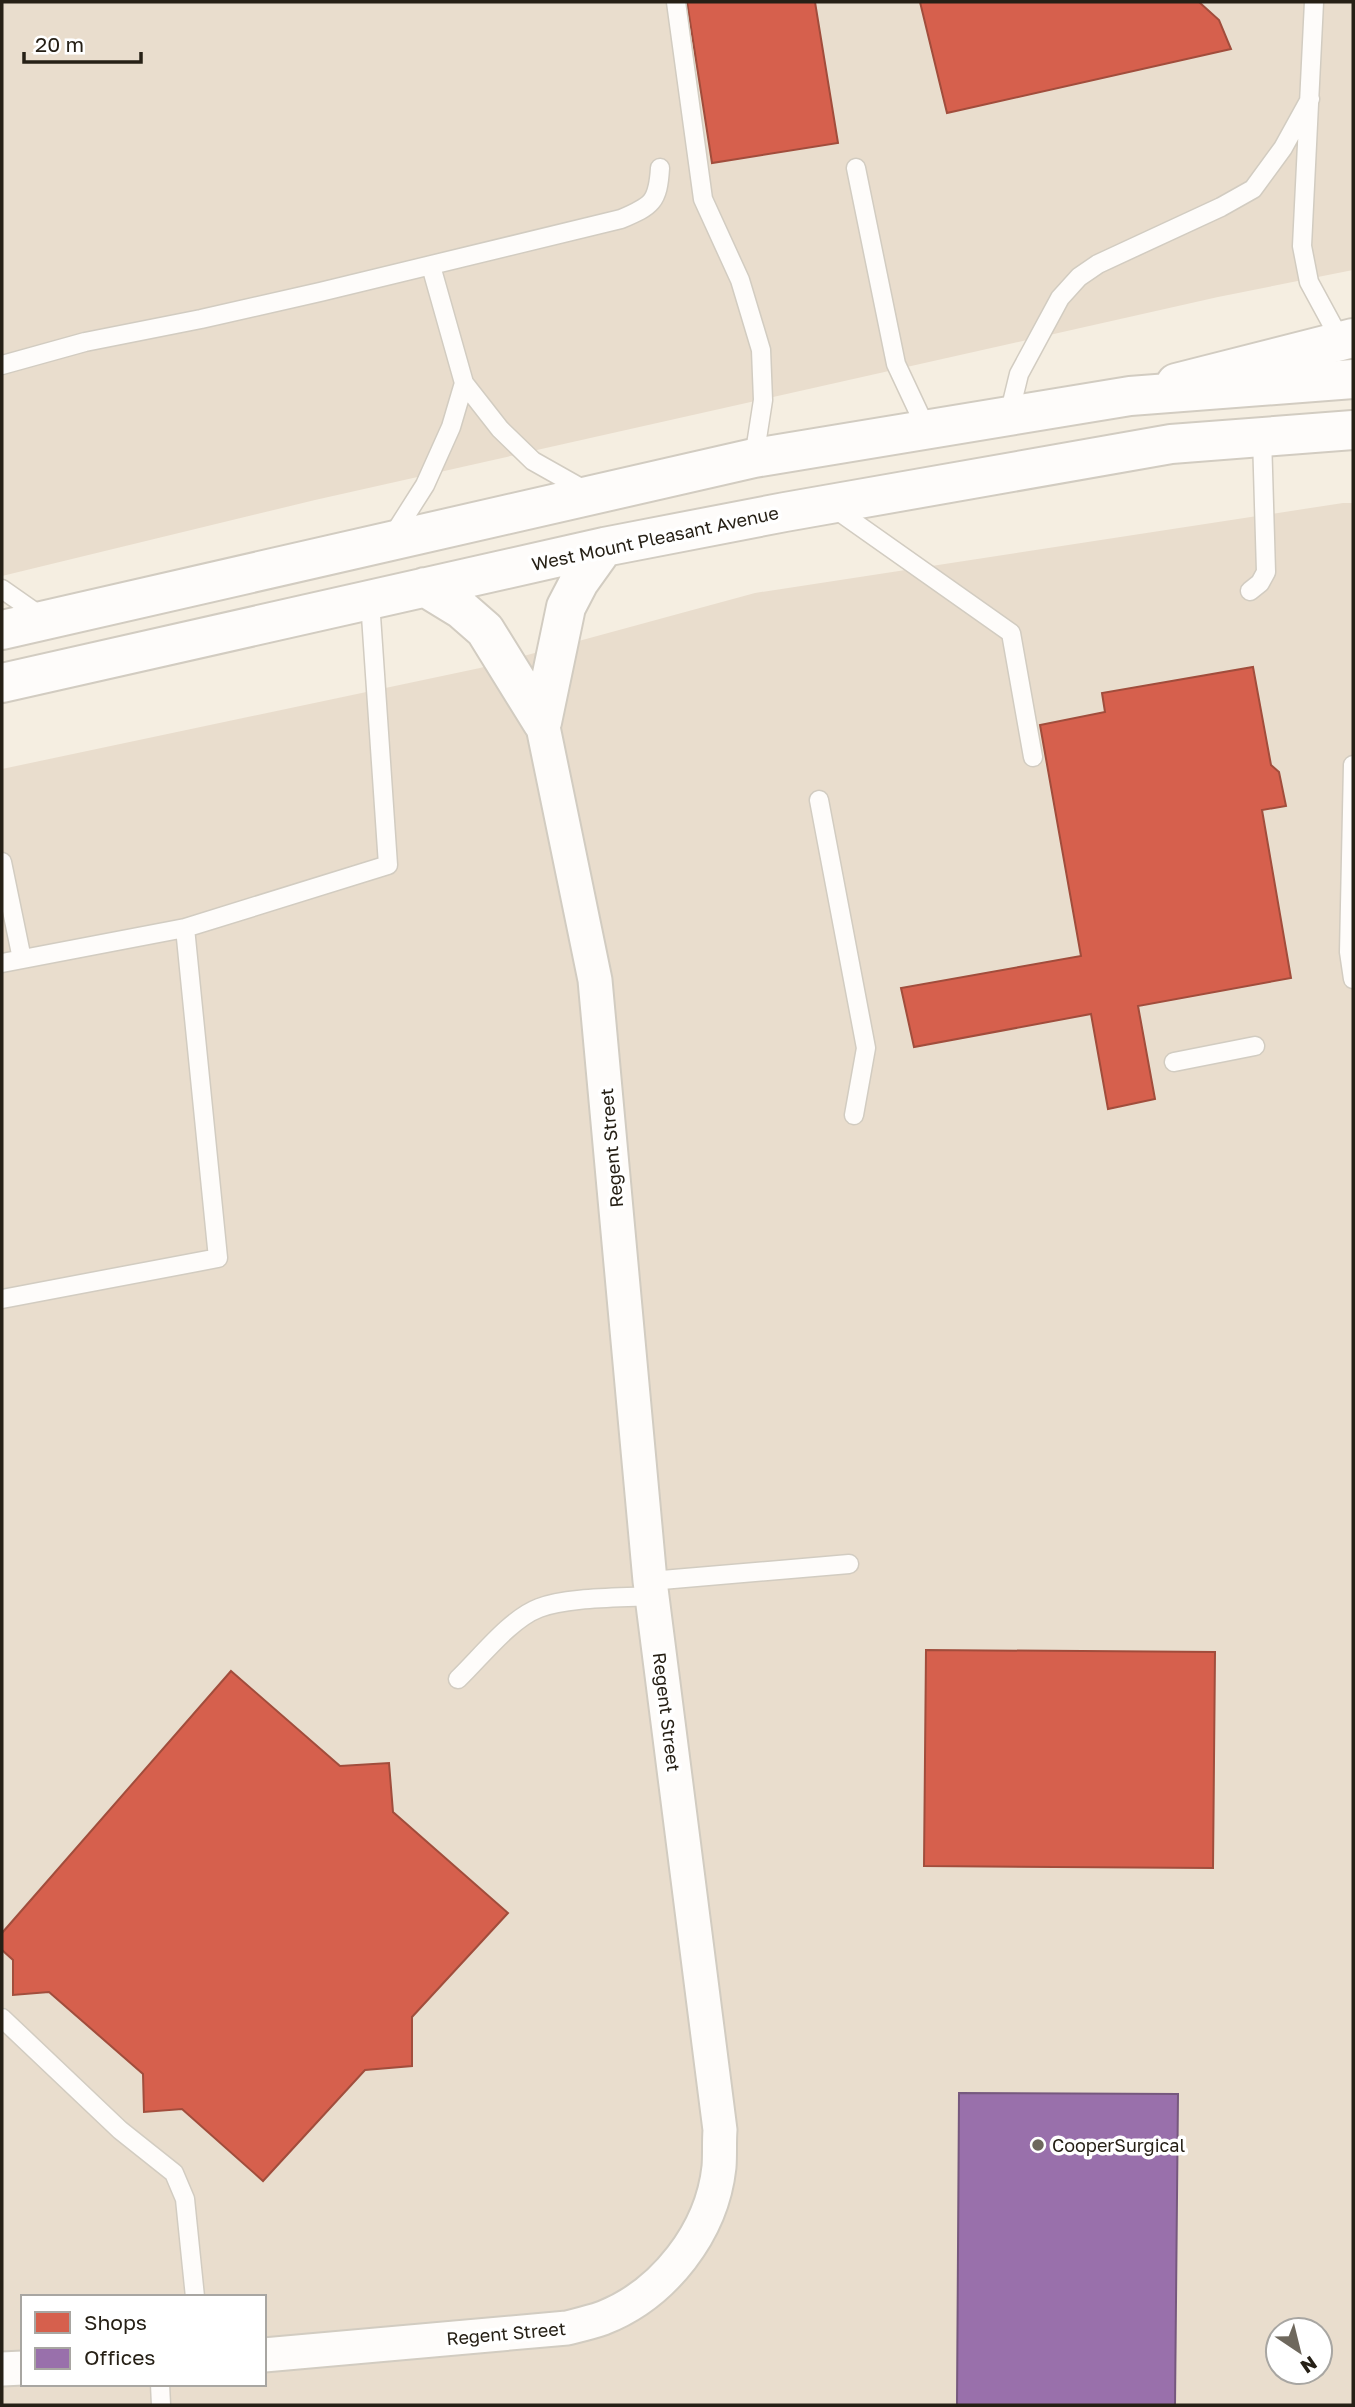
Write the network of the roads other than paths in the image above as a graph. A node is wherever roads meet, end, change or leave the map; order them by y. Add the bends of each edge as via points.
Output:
1 (676, 2) edge
2 (1314, 2) edge
3 (1310, 99) junction
4 (660, 168) dead end
5 (856, 168) dead end
6 (431, 265) junction
7 (1347, 339) edge
8 (2, 365) edge
9 (1353, 379) edge
10 (464, 383) junction
11 (1130, 396) junction
12 (1009, 415) junction
13 (926, 428) junction
14 (1353, 430) edge
15 (1262, 437) junction
16 (754, 457) junction
17 (591, 494) junction
18 (828, 504) junction
19 (390, 540) junction
20 (604, 547) junction
21 (425, 587) junction
22 (2, 589) edge
23 (1250, 591) dead end
24 (370, 601) junction
25 (45, 619) junction
26 (2, 629) edge
27 (2, 683) edge
28 (542, 722) junction
29 (1033, 757) dead end
30 (1353, 765) edge
31 (1353, 799) edge
32 (819, 800) dead end
33 (2, 862) edge
34 (185, 928) junction
35 (22, 959) junction
36 (2, 963) edge
37 (1353, 979) edge
38 (1255, 1046) dead end
39 (1174, 1062) dead end
40 (854, 1115) dead end
41 (2, 1299) edge
42 (849, 1564) dead end
43 (651, 1588) junction
44 (458, 1679) dead end
45 (2, 2018) edge
46 (195, 2295) edge
47 (266, 2355) edge
48 (21, 2368) edge
49 (2, 2369) edge
50 (160, 2386) edge
51 (161, 2405) edge

1 - 16 lane via 704,199 740,280 761,350 763,400
2 - 3 lane
3 - 7 lane via 1302,246 1309,282
3 - 12 lane via 1253,189 1079,277 1060,298 1018,374
4 - 6 lane via 659,191 644,209 621,219
5 - 13 lane via 896,364
6 - 8 lane via 85,342
6 - 10 lane
7 - 11 main road
9 - 11 main road
10 - 17 lane via 500,429 533,461
10 - 19 lane via 451,427 425,485
11 - 12 main road
12 - 13 main road
13 - 16 main road
14 - 15 main road, West Mount Pleasant Avenue
15 - 18 main road, West Mount Pleasant Avenue via 1171,444
15 - 23 lane via 1266,572
16 - 17 main road
17 - 19 main road
18 - 20 main road, West Mount Pleasant Avenue
18 - 29 lane via 1011,633
19 - 25 main road
20 - 21 main road, West Mount Pleasant Avenue
20 - 28 main road via 566,607
21 - 24 main road, West Mount Pleasant Avenue
21 - 28 main road via 485,630
22 - 25 lane
24 - 27 main road, West Mount Pleasant Avenue
24 - 34 lane via 388,865
25 - 26 main road
28 - 43 street, Regent Street via 595,980
30 - 31 lane
31 - 37 lane via 1349,952
32 - 40 lane via 866,1048
33 - 35 lane
34 - 35 lane
34 - 41 lane via 218,1258
35 - 36 lane
38 - 39 lane
42 - 43 lane
43 - 44 lane via 539,1608 515,1623
43 - 47 street, Regent Street via 720,2130 719,2168 693,2242 669,2273 639,2298 605,2317 567,2328
45 - 46 lane via 120,2130 174,2172 185,2199
48 - 49 street
50 - 51 lane

